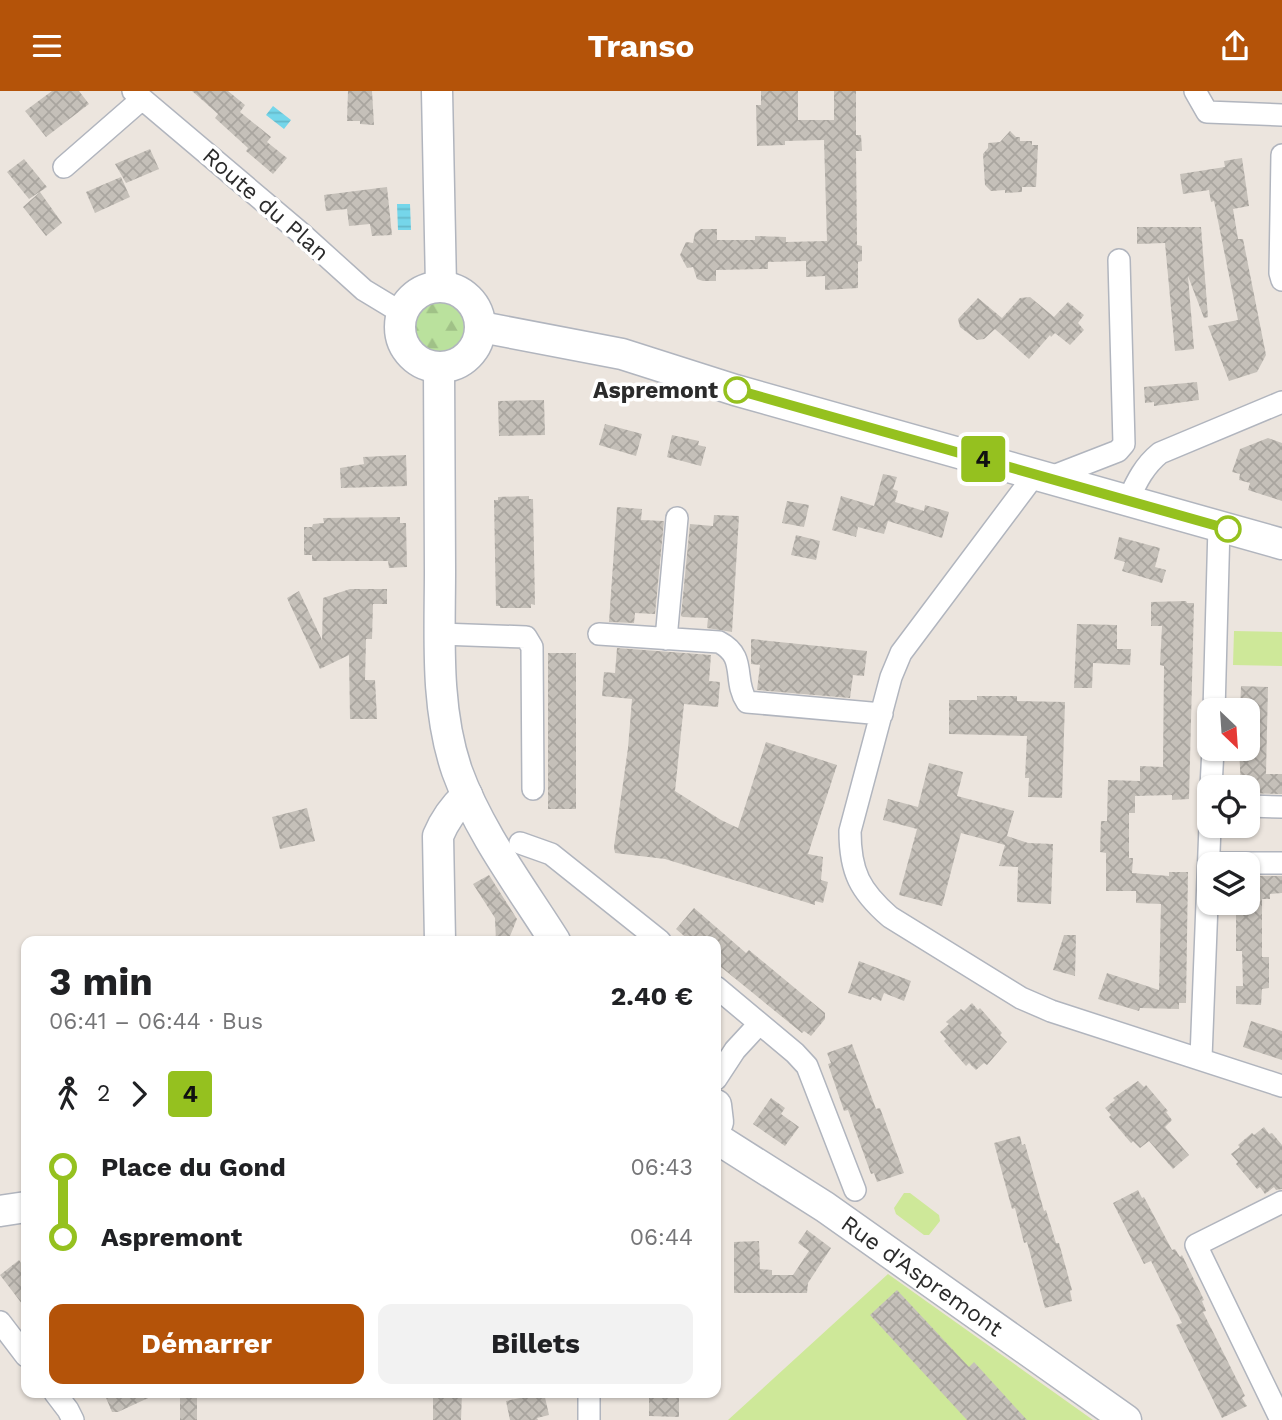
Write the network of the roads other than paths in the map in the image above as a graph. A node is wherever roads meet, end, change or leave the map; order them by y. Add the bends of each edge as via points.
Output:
1 (437, 91) edge
2 (1195, 91) edge
3 (137, 95) edge
4 (1282, 115) edge
5 (1282, 155) edge
6 (64, 167) dead end
7 (1282, 170) edge
8 (1119, 260) dead end
9 (1282, 280) edge
10 (441, 286) junction
11 (402, 313) junction
12 (481, 327) junction
13 (439, 368) junction
14 (1282, 402) edge
15 (1118, 451) junction
16 (1043, 475) junction
17 (1134, 487) junction
18 (677, 518) dead end
19 (1219, 526) junction
20 (1282, 544) edge
21 (440, 634) junction
22 (600, 634) dead end
23 (666, 639) junction
24 (1214, 698) edge
25 (882, 714) junction
26 (533, 789) dead end
27 (467, 795) junction
28 (1260, 806) edge
29 (1282, 807) edge
30 (520, 843) dead end
31 (1260, 863) edge
32 (1282, 863) edge
33 (1207, 915) edge
34 (440, 936) edge
35 (552, 936) edge
36 (654, 936) edge
37 (721, 991) edge
38 (759, 1024) junction
39 (1200, 1058) junction
40 (721, 1071) edge
41 (1282, 1086) edge
42 (721, 1141) edge
43 (855, 1190) dead end
44 (1282, 1202) edge
45 (21, 1208) edge
46 (0, 1211) edge
47 (0, 1322) edge
48 (21, 1349) edge
49 (59, 1398) edge
50 (589, 1398) edge
51 (73, 1420) edge
52 (589, 1420) edge
53 (1126, 1420) edge
54 (1281, 1420) edge

1 - 10 main road
2 - 4 street via 1207,112
3 - 6 street
3 - 11 street, Route du Plan via 364,290
5 - 7 street
7 - 9 street
8 - 15 street via 1124,444
10 - 11 main road via 417,293
10 - 12 main road via 454,288 474,303
11 - 13 main road via 400,335 410,354
12 - 13 main road via 479,340 464,360
12 - 16 main road via 622,354
13 - 21 main road
14 - 17 street via 1160,453 1148,462
15 - 16 street
15 - 17 street via 1132,463
16 - 17 main road
16 - 25 street via 901,653
17 - 19 main road
18 - 23 street
19 - 20 main road
19 - 24 street
21 - 26 street via 526,637 531,647
21 - 27 main road via 442,705
22 - 23 street
23 - 25 street via 719,642 731,648 747,702
25 - 39 street via 850,831 850,855 861,887 873,902 1021,998
27 - 34 main road via 438,836
27 - 35 main road
28 - 29 street
30 - 36 street via 551,854
31 - 32 street
33 - 39 street
37 - 38 street
38 - 40 street
38 - 43 street via 807,1066
39 - 41 street
42 - 53 main road, Rue d'Aspremont via 825,1207
44 - 54 street via 1196,1245
45 - 46 main road
47 - 48 street
49 - 51 street
50 - 52 street

